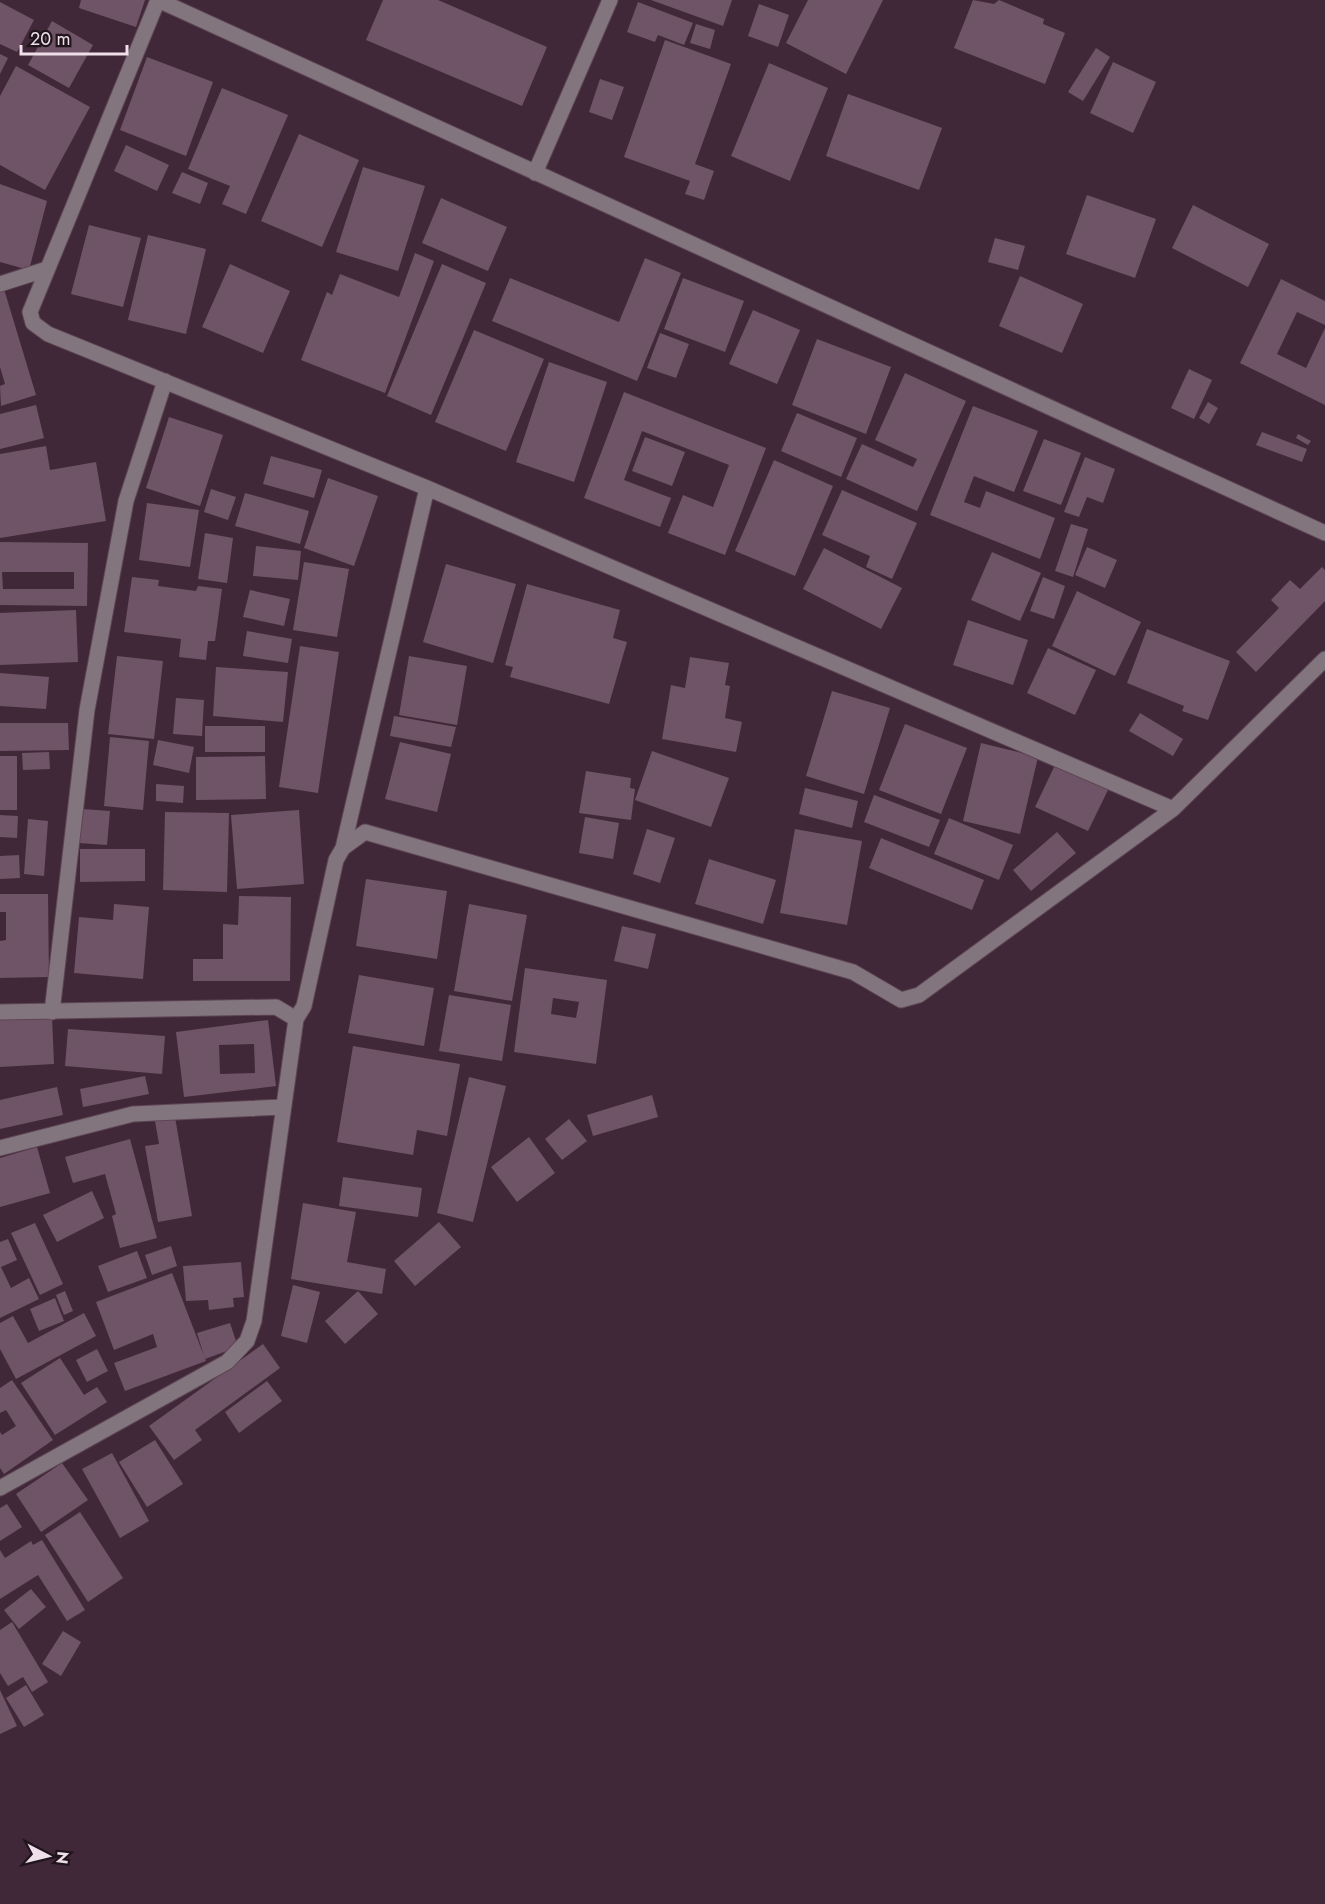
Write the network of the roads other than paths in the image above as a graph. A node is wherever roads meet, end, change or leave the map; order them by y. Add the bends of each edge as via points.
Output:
1 (158, 0) edge
2 (610, 0) edge
3 (534, 173) junction
4 (47, 269) junction
5 (0, 284) edge
6 (165, 381) junction
7 (427, 488) junction
8 (1325, 533) edge
9 (1325, 658) edge
10 (1173, 809) junction
11 (343, 848) junction
12 (0, 1012) edge
13 (52, 1012) junction
14 (296, 1019) junction
15 (283, 1107) junction
16 (0, 1148) edge
17 (0, 1488) edge

1 - 3 street
1 - 4 street
2 - 3 street
3 - 8 street
4 - 5 street
4 - 6 street via 30,312 33,323 48,333
6 - 7 street
6 - 13 street via 126,501 87,710
7 - 10 street
7 - 11 street
9 - 10 street
10 - 11 street via 919,995 901,1000 853,972 365,832
11 - 14 street via 336,860 304,1006
12 - 13 street
13 - 14 street via 276,1007
14 - 15 street
15 - 16 street via 133,1114
15 - 17 street via 254,1321 247,1341 227,1362

